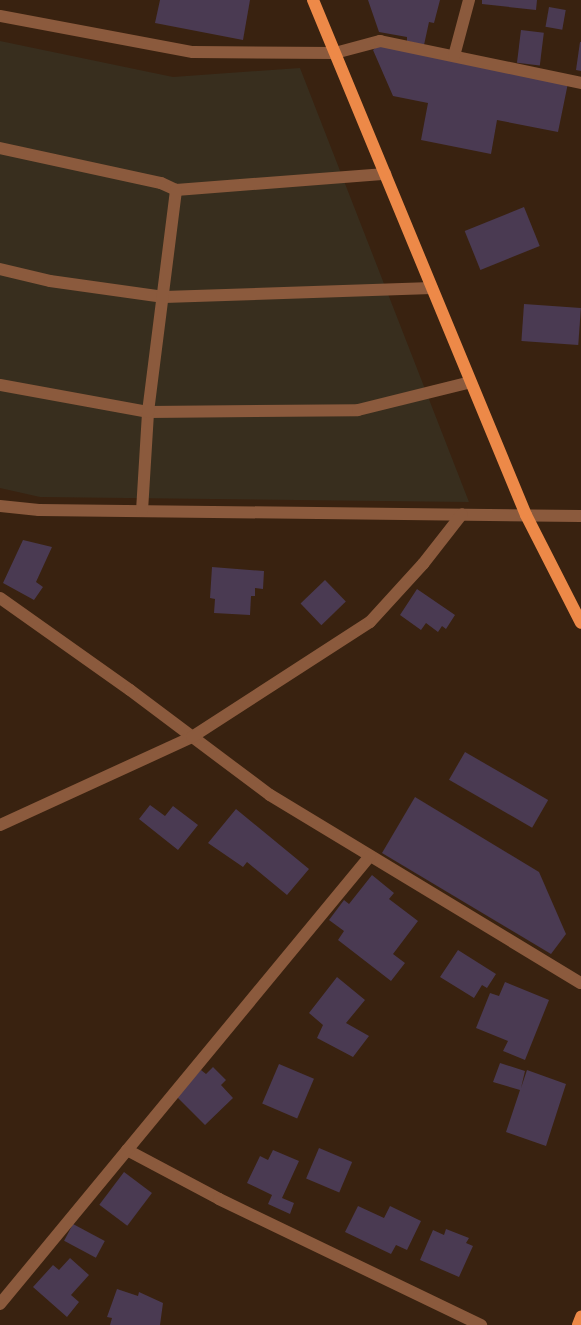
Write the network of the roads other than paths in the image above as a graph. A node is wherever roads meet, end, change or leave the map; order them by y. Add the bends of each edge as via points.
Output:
1 (313, 0) edge
2 (469, 0) edge
3 (0, 16) edge
4 (335, 53) junction
5 (454, 56) junction
6 (581, 83) edge
7 (0, 148) edge
8 (385, 174) junction
9 (176, 190) junction
10 (0, 269) edge
11 (432, 288) junction
12 (164, 297) junction
13 (472, 382) junction
14 (0, 385) edge
15 (148, 412) junction
16 (0, 506) edge
17 (142, 511) junction
18 (462, 514) junction
19 (526, 515) junction
20 (581, 516) edge
21 (0, 598) edge
22 (581, 623) edge
23 (192, 737) junction
24 (0, 825) edge
25 (370, 856) junction
26 (581, 983) edge
27 (127, 1150) junction
28 (0, 1304) edge
29 (581, 1317) edge
30 (481, 1325) edge
31 (578, 1325) edge

1 - 4 main road
2 - 5 street
3 - 4 street via 193,52
4 - 5 street via 380,41
4 - 8 main road
5 - 6 street
7 - 9 street via 161,183
8 - 9 street
8 - 11 main road
9 - 12 street
10 - 12 street via 50,281
11 - 12 street
11 - 13 main road
12 - 15 street
13 - 15 street via 358,410
13 - 19 main road
14 - 15 street
15 - 17 street
16 - 17 street
17 - 18 street
18 - 19 street
18 - 23 street via 423,564 370,622
19 - 20 street
19 - 22 main road
21 - 23 street
23 - 24 street
23 - 25 street via 270,796
25 - 26 street
25 - 27 street
27 - 28 street
27 - 30 street via 219,1199
29 - 31 main road

